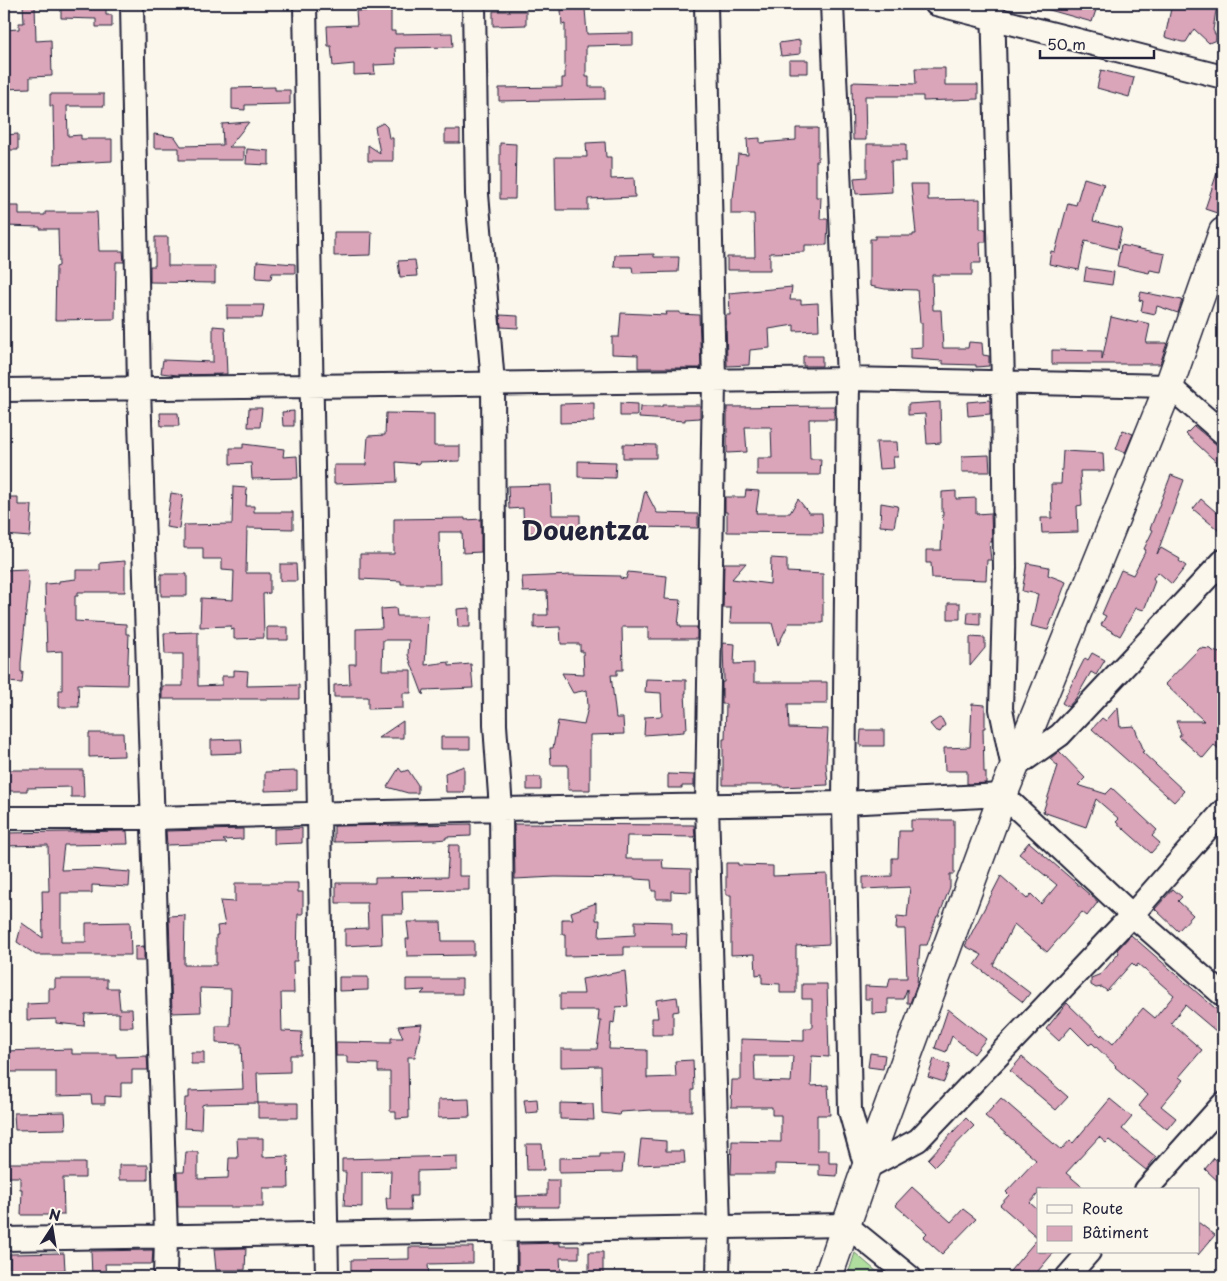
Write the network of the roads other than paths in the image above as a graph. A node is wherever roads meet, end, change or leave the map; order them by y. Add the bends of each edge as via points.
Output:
1 (132, 4) edge
2 (305, 4) edge
3 (474, 4) edge
4 (706, 4) edge
5 (832, 4) edge
6 (936, 4) edge
7 (993, 11) edge
8 (1223, 77) edge
9 (1223, 232) edge
10 (848, 378) junction
11 (714, 382) junction
12 (1003, 382) junction
13 (493, 383) junction
14 (312, 385) junction
15 (1169, 386) junction
16 (139, 388) junction
17 (4, 390) edge
18 (1223, 433) edge
19 (1223, 561) edge
20 (1013, 768) junction
21 (1003, 795) junction
22 (844, 803) junction
23 (707, 804) junction
24 (501, 809) junction
25 (1223, 811) edge
26 (319, 813) junction
27 (4, 818) edge
28 (152, 818) junction
29 (1132, 915) junction
30 (1223, 995) edge
31 (1223, 1104) edge
32 (866, 1168) junction
33 (1148, 1188) edge
34 (846, 1225) junction
35 (719, 1227) junction
36 (505, 1231) junction
37 (326, 1234) junction
38 (166, 1236) junction
39 (4, 1239) edge
40 (1087, 1254) edge
41 (165, 1277) edge
42 (327, 1277) edge
43 (505, 1277) edge
44 (718, 1277) edge
45 (828, 1277) edge
46 (910, 1277) edge
47 (1067, 1277) edge

1 - 16 street
2 - 14 street
3 - 13 street via 478,194
4 - 11 street
5 - 10 street
6 - 7 street
7 - 8 street
7 - 12 street
9 - 15 main road
10 - 11 street
10 - 12 street
10 - 22 street
11 - 13 street
11 - 23 street
12 - 15 street
12 - 20 street via 1005,568 1001,709
13 - 14 street
13 - 24 street via 495,725
14 - 16 street
14 - 26 street
15 - 18 street
15 - 20 main road
16 - 17 street
16 - 28 street
19 - 20 street via 1060,735
20 - 21 main road
21 - 22 street
21 - 29 street
21 - 32 main road
22 - 23 street
22 - 32 street via 850,1111
23 - 24 street
23 - 35 street
24 - 26 street
24 - 36 street
25 - 29 street
26 - 28 street
26 - 37 street
27 - 28 street
28 - 38 street
29 - 30 street
29 - 32 street via 918,1140
31 - 33 street
32 - 34 main road
34 - 35 street
34 - 45 main road
34 - 46 street
35 - 36 street
35 - 44 street
36 - 37 street
36 - 43 street
37 - 38 street
37 - 42 street
38 - 39 street
38 - 41 street
40 - 47 street

